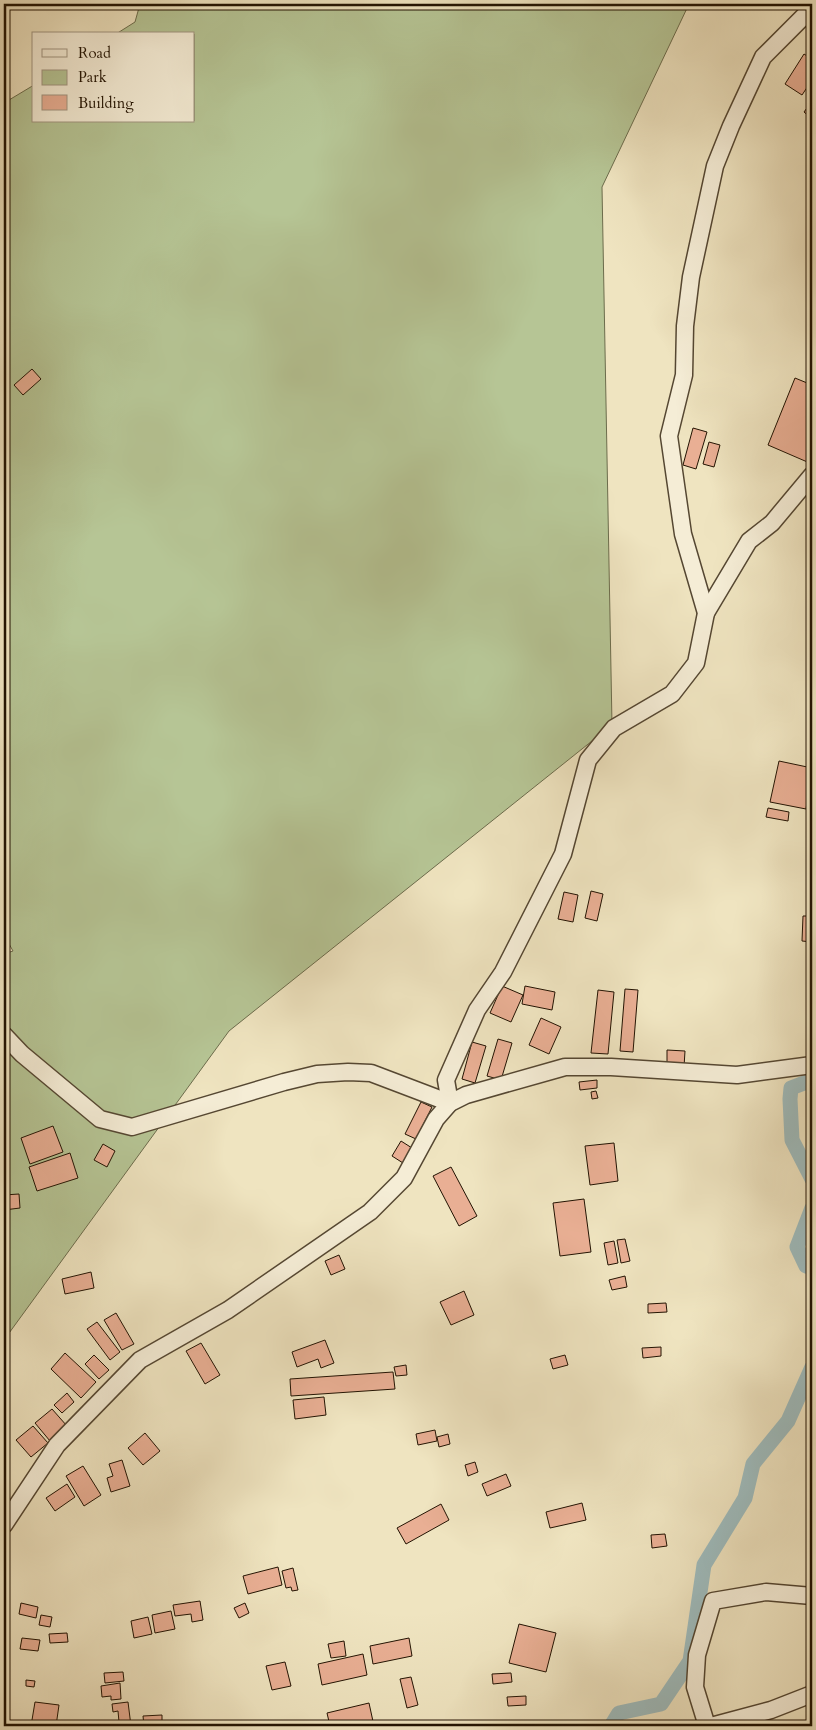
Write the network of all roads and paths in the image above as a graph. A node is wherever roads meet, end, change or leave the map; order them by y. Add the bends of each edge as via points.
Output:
1 (812, 8) edge
2 (812, 475) edge
3 (706, 614) junction
4 (4, 1035) edge
5 (812, 1065) edge
6 (450, 1103) junction
7 (4, 1524) edge
8 (812, 1596) edge
9 (812, 1694) edge
10 (707, 1726) edge
11 (711, 1726) edge

1 - 3 street via 763,57 731,126 716,166 691,277 684,375 669,436 682,534
2 - 3 street via 772,523 749,541
3 - 6 street via 696,663 672,694 614,728 588,760 563,854 503,972 477,1010 446,1080
4 - 6 street via 100,1120 132,1127 284,1082 333,1073 371,1073
5 - 6 street via 737,1075 565,1067 466,1095
6 - 7 street via 436,1119 404,1178 370,1212 228,1310 140,1360 57,1445
8 - 10 street via 766,1592 713,1601 697,1655 696,1688
9 - 11 street via 771,1710

